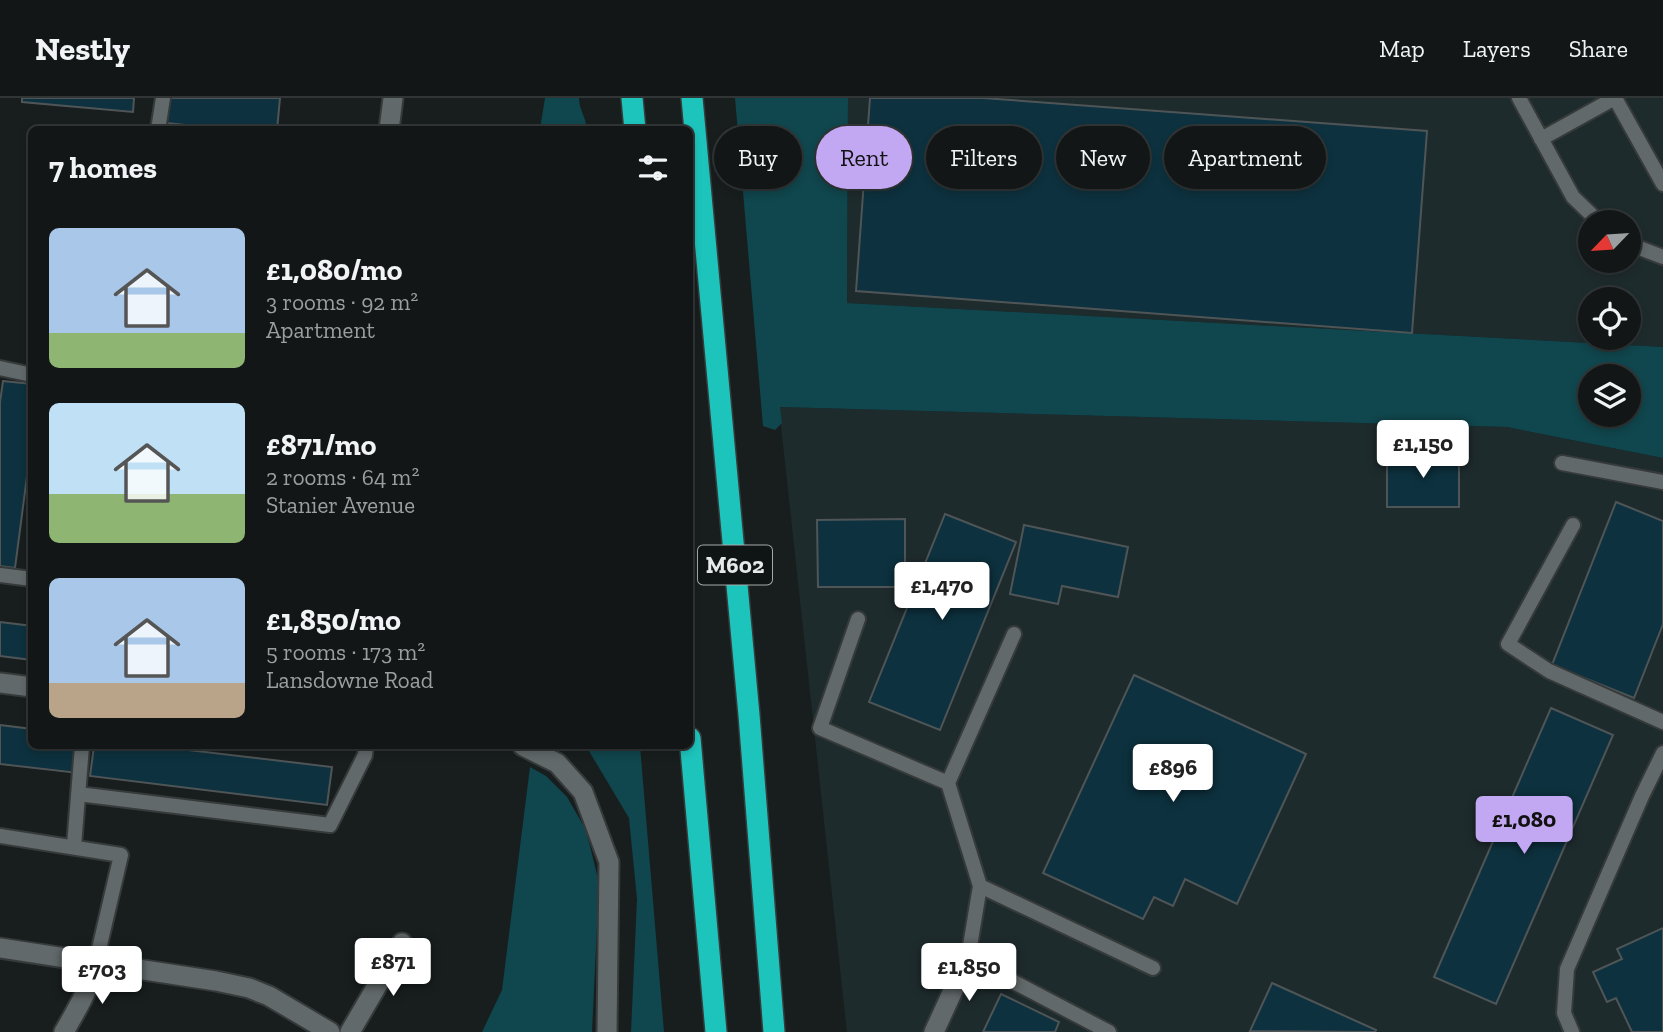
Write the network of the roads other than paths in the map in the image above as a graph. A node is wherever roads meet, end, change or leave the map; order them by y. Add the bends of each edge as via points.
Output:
1 (163, 98) edge
2 (393, 98) edge
3 (632, 98) edge
4 (692, 98) edge
5 (1519, 98) edge
6 (1615, 98) edge
7 (159, 126) edge
8 (390, 126) edge
9 (635, 126) edge
10 (1541, 139) junction
11 (1663, 184) edge
12 (1587, 210) edge
13 (1642, 249) edge
14 (1663, 257) edge
15 (0, 368) edge
16 (28, 374) edge
17 (1562, 463) dead end
18 (1663, 482) edge
19 (1573, 526) dead end
20 (0, 575) edge
21 (28, 578) edge
22 (858, 619) dead end
23 (1014, 634) dead end
24 (0, 683) edge
25 (28, 686) edge
26 (1663, 722) edge
27 (82, 749) edge
28 (366, 749) edge
29 (529, 749) edge
30 (691, 749) edge
31 (1663, 754) edge
32 (948, 783) junction
33 (78, 794) junction
34 (0, 836) edge
35 (74, 846) junction
36 (980, 886) junction
37 (402, 943) dead end
38 (0, 948) edge
39 (968, 958) junction
40 (96, 962) junction
41 (1153, 968) dead end
42 (64, 1032) edge
43 (330, 1032) edge
44 (350, 1032) edge
45 (607, 1032) edge
46 (716, 1032) edge
47 (774, 1032) edge
48 (934, 1032) edge
49 (1109, 1032) edge
50 (1572, 1032) edge

1 - 7 lane
2 - 8 street
3 - 9 highway
4 - 47 highway, M602
5 - 10 lane
6 - 10 lane
6 - 11 lane
10 - 12 lane via 1573,197
13 - 14 lane
15 - 16 lane
17 - 18 lane
19 - 26 lane via 1508,644 1549,671
20 - 21 lane
22 - 32 lane via 820,728
23 - 32 lane
24 - 25 street
27 - 33 lane
28 - 33 lane via 330,825
29 - 45 street via 557,763 583,792 609,862
30 - 46 highway
31 - 50 lane via 1567,969 1564,1013
32 - 36 lane
33 - 35 lane
34 - 35 lane
35 - 40 lane via 121,855
36 - 39 lane
36 - 41 lane
37 - 44 street
38 - 40 street
39 - 48 street
39 - 49 lane
40 - 42 street via 86,994
40 - 43 street via 249,988

